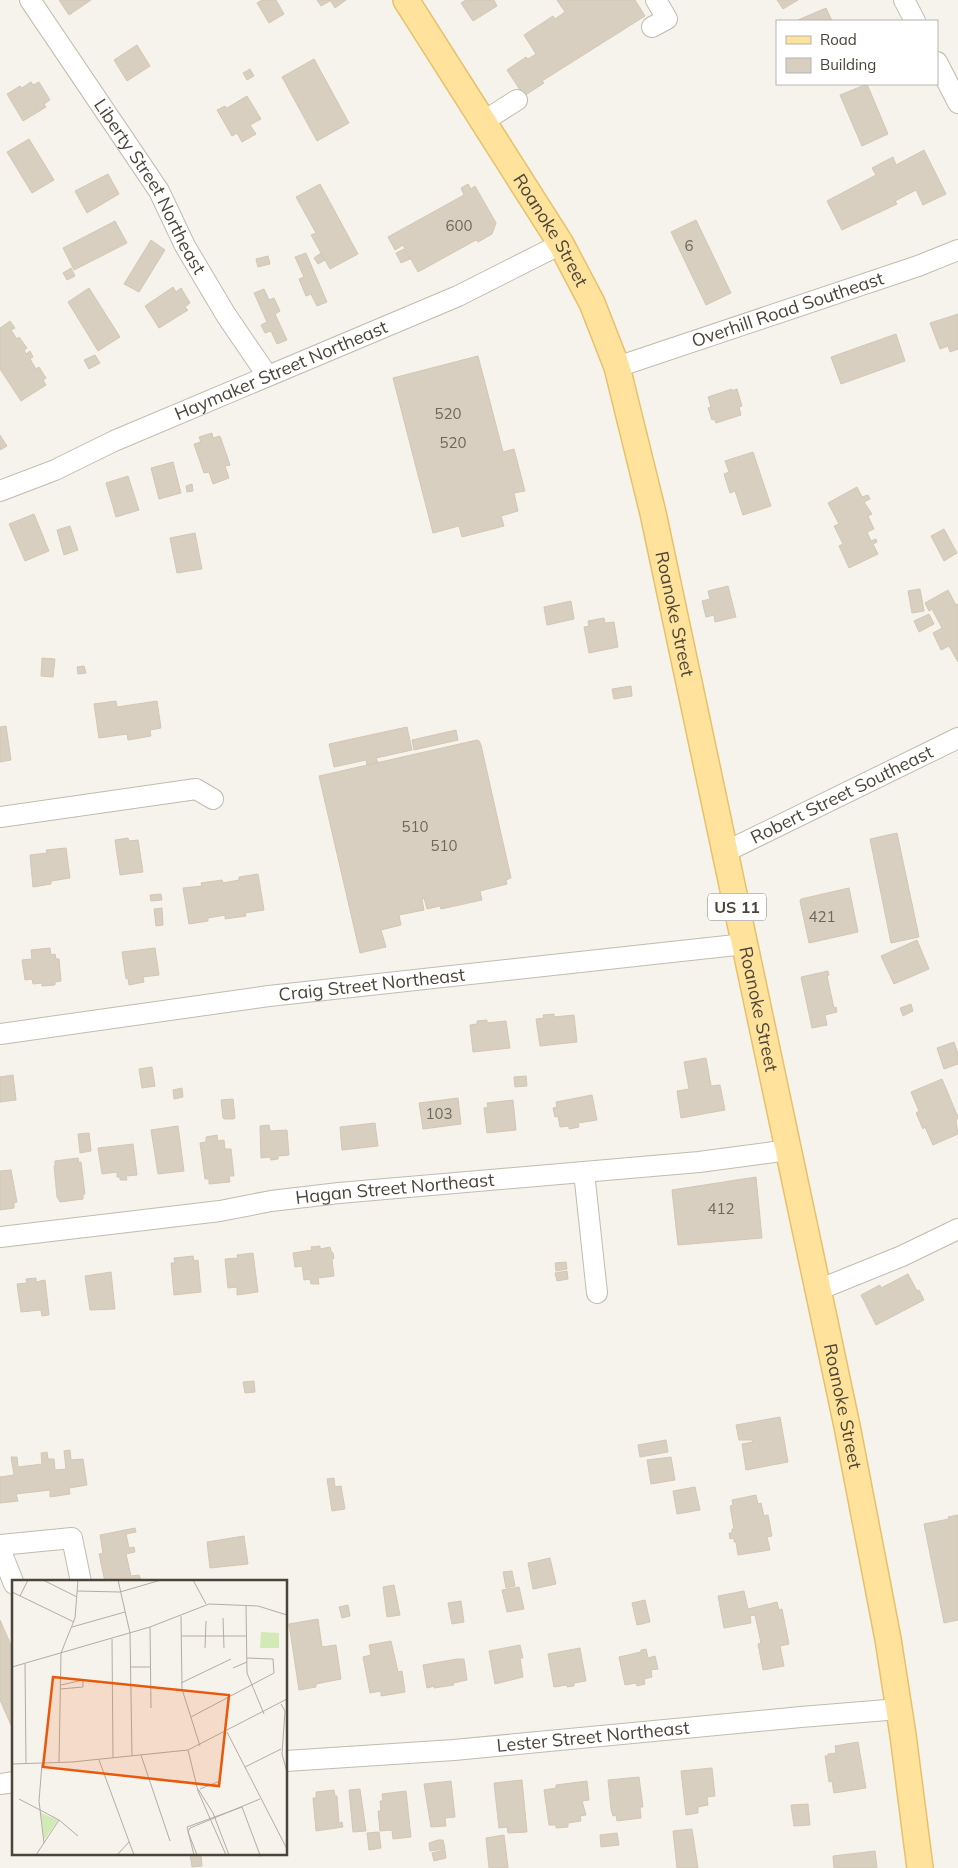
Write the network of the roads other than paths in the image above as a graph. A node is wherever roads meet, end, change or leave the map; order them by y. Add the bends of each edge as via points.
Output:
1 (30, 0) edge
2 (406, 0) edge
3 (656, 0) edge
4 (904, 0) edge
5 (914, 20) edge
6 (652, 27) dead end
7 (938, 64) edge
8 (518, 100) dead end
9 (958, 102) edge
10 (484, 121) junction
11 (561, 244) junction
12 (958, 250) edge
13 (617, 367) junction
14 (267, 375) junction
15 (0, 491) edge
16 (958, 738) edge
17 (213, 799) dead end
18 (0, 817) edge
19 (725, 852) junction
20 (745, 944) junction
21 (0, 1034) edge
22 (789, 1150) junction
23 (584, 1172) junction
24 (958, 1229) edge
25 (0, 1236) edge
26 (818, 1290) junction
27 (597, 1293) dead end
28 (0, 1545) edge
29 (0, 1550) edge
30 (12, 1580) edge
31 (81, 1580) edge
32 (899, 1709) junction
33 (288, 1762) edge
34 (920, 1868) edge

1 - 14 street, Liberty Street Northeast via 159,191 196,264
2 - 10 main road, Roanoke Street / US 11
3 - 6 street via 667,18
4 - 5 street
7 - 9 street
8 - 10 street
10 - 11 main road, Roanoke Street / US 11
11 - 13 main road, Roanoke Street / US 11 via 592,303
11 - 14 street, Haymaker Street Northeast via 458,296
12 - 13 street, Overhill Road Southeast
13 - 19 main road, Roanoke Street / US 11 via 653,512
14 - 15 street, Haymaker Street Northeast via 55,470
16 - 19 street, Robert Street Southeast
17 - 18 street via 196,789
19 - 20 main road, Roanoke Street / US 11
20 - 21 street, Craig Street Northeast via 270,996
20 - 22 main road, Roanoke Street / US 11
22 - 23 street, Hagan Street Northeast
22 - 26 main road, Roanoke Street / US 11
23 - 25 street, Hagan Street Northeast via 339,1193 271,1201 220,1212
23 - 27 street
24 - 26 street
26 - 32 main road, Roanoke Street / US 11 via 876,1574
28 - 31 street via 72,1538
29 - 30 street
32 - 33 street, Lester Street Northeast
32 - 34 main road, Roanoke Street / US 11

